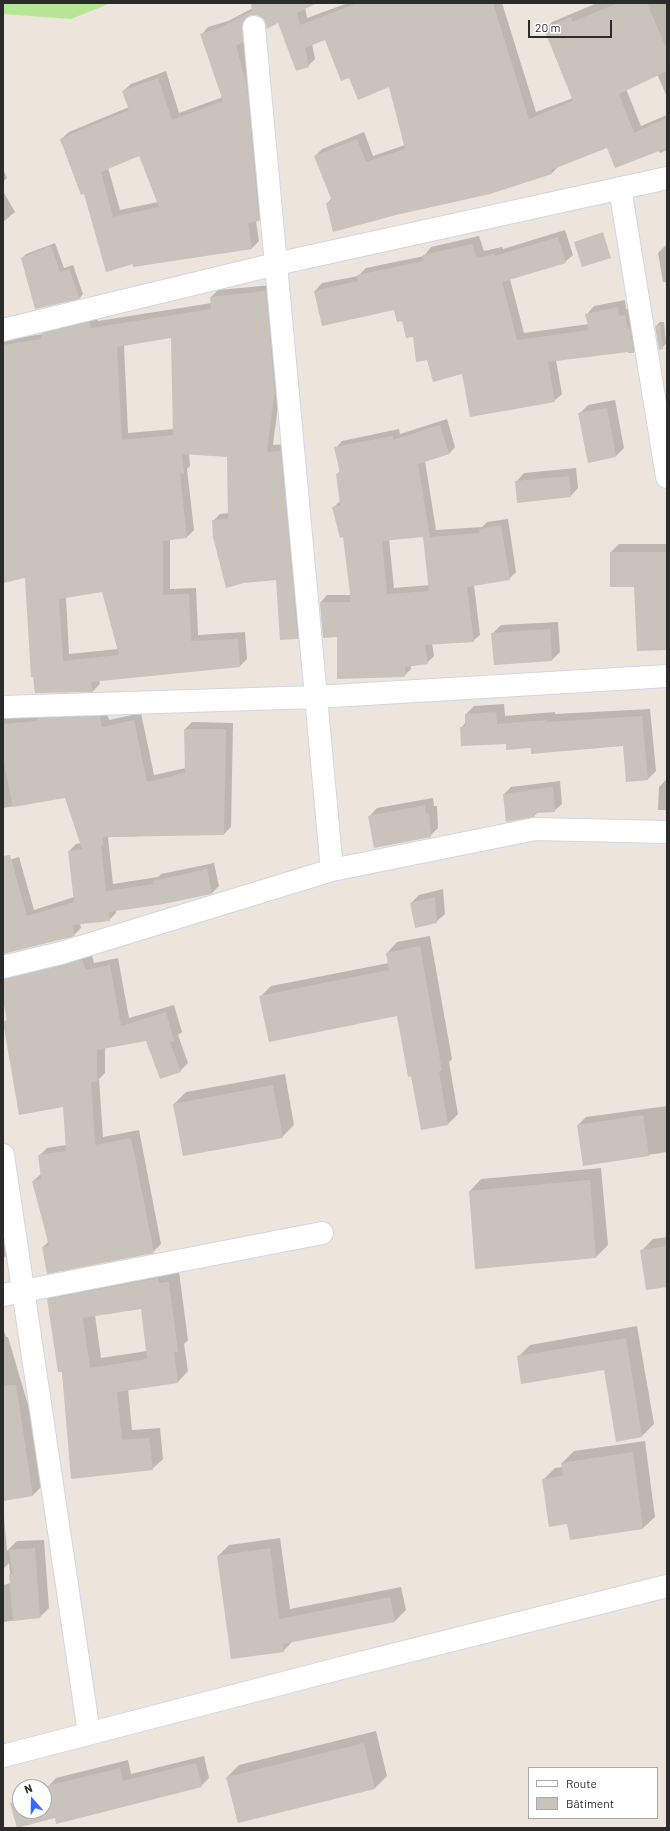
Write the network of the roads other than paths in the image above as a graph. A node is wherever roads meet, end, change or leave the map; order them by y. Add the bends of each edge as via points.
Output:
1 (254, 27) dead end
2 (667, 178) edge
3 (620, 188) junction
4 (276, 264) junction
5 (3, 330) edge
6 (667, 477) edge
7 (667, 676) edge
8 (316, 697) junction
9 (3, 707) edge
10 (667, 832) edge
11 (332, 870) junction
12 (3, 967) edge
13 (3, 1155) edge
14 (322, 1233) dead end
15 (13, 1293) edge
16 (667, 1586) edge
17 (89, 1733) junction
18 (3, 1756) edge

1 - 4 street
2 - 3 street
3 - 4 street
3 - 6 street
4 - 5 street
4 - 8 street
7 - 8 street
8 - 9 street
8 - 11 street
10 - 11 street via 535,829
11 - 12 street via 61,953
13 - 15 street
14 - 15 street
15 - 17 street
16 - 17 street
17 - 18 street

